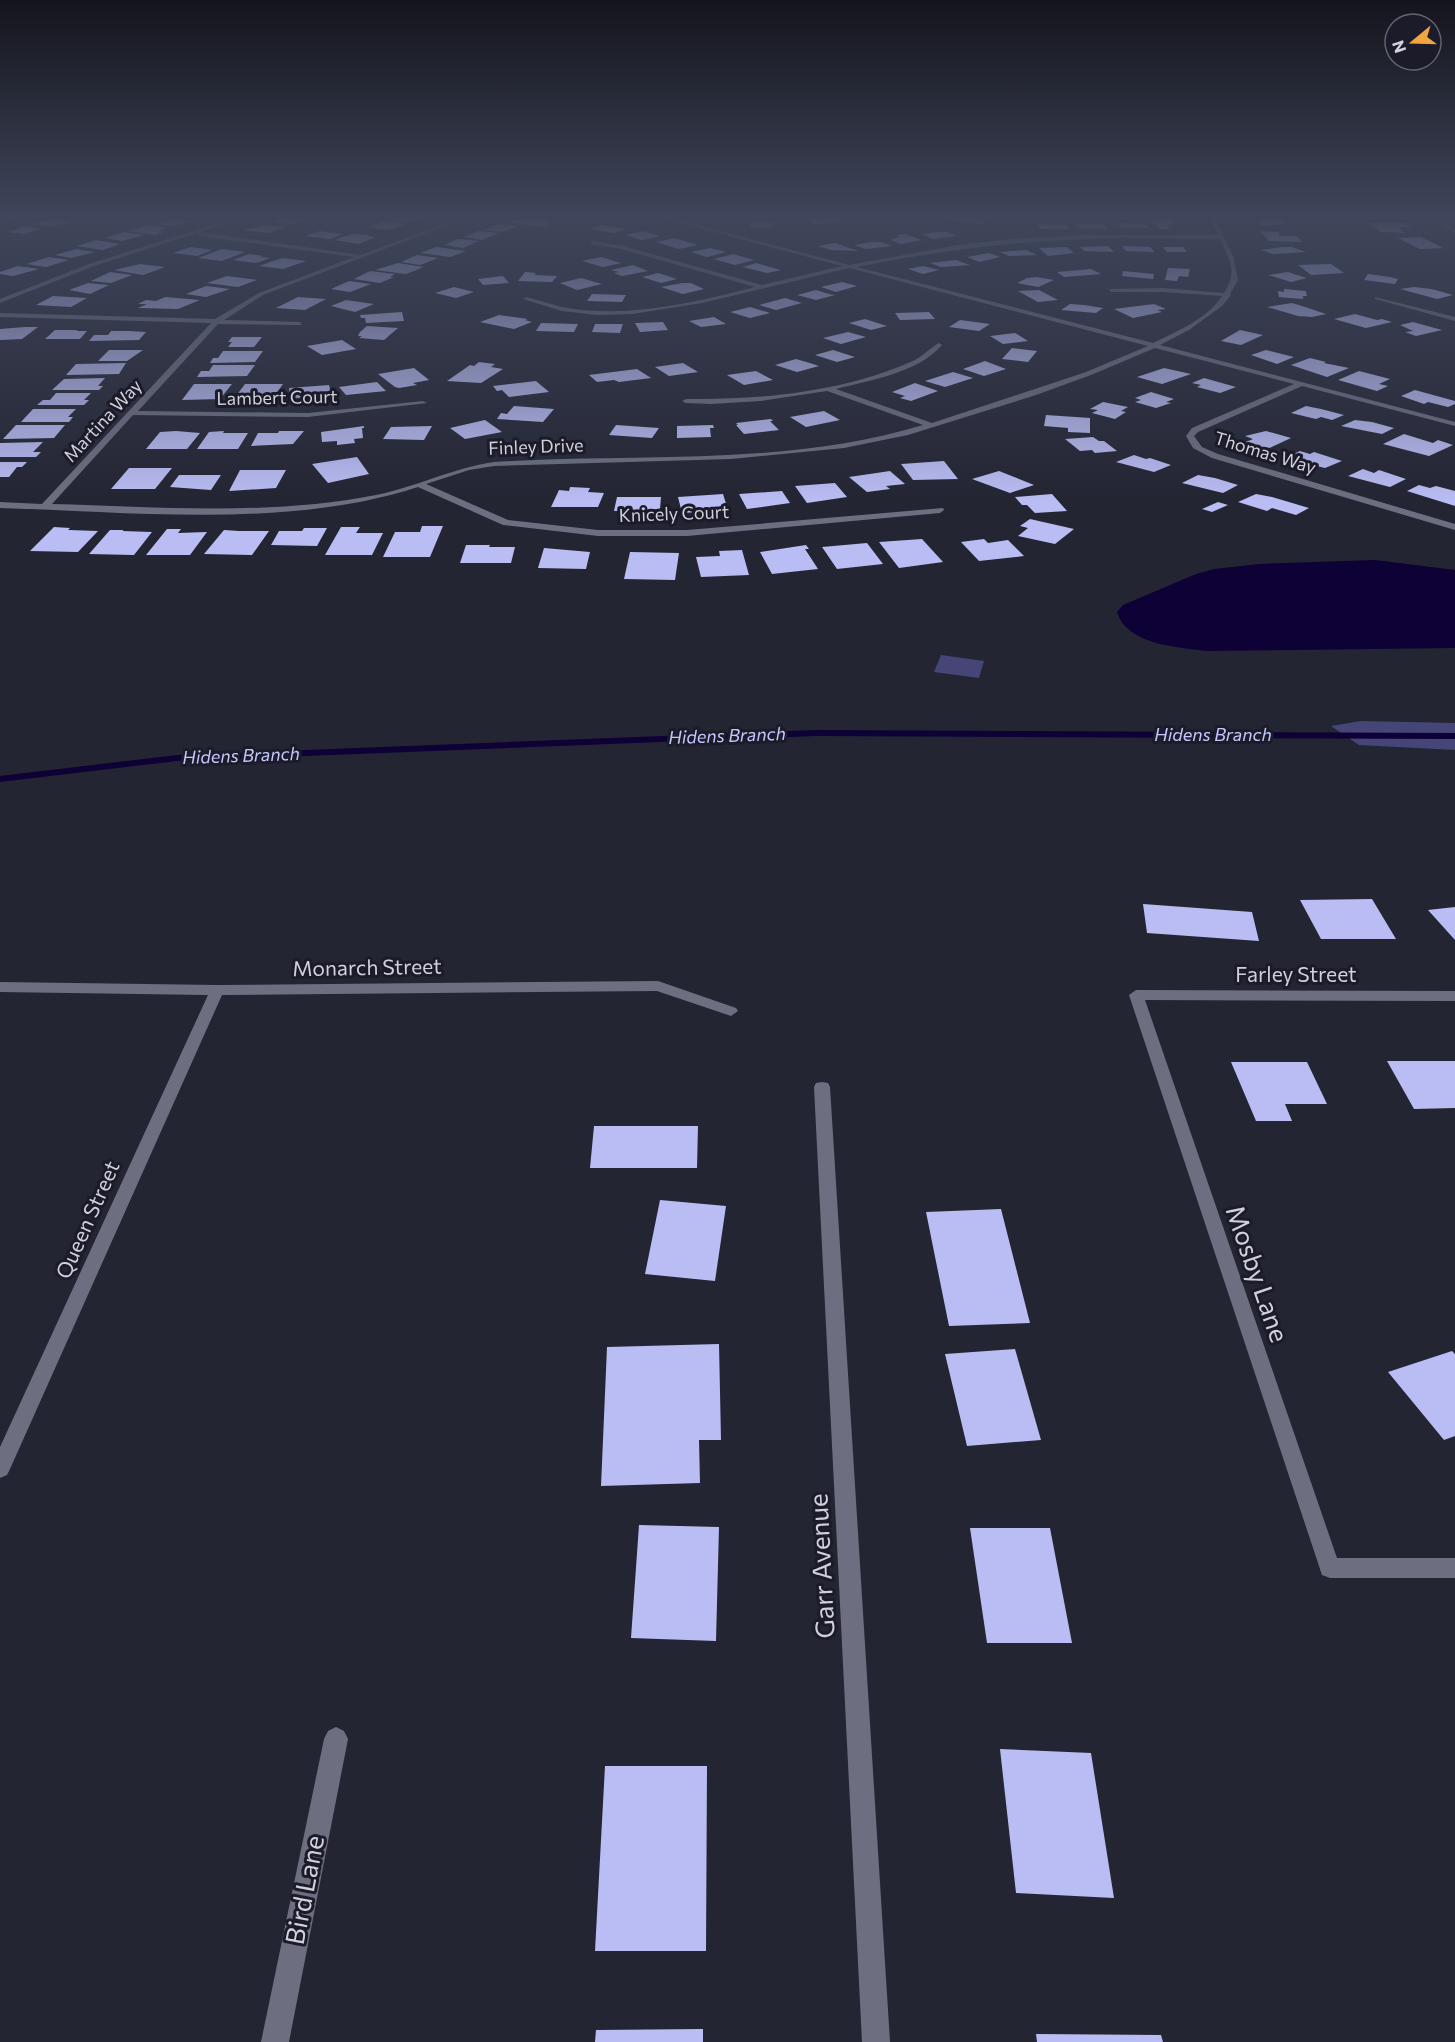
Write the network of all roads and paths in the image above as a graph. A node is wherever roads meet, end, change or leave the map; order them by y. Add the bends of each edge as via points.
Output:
1 (233, 311) edge
2 (1017, 311) edge
3 (1211, 311) edge
4 (1426, 311) edge
5 (0, 315) edge
6 (1455, 319) edge
7 (216, 322) junction
8 (300, 324) dead end
9 (939, 345) dead end
10 (1154, 347) junction
11 (1299, 385) junction
12 (829, 389) junction
13 (686, 401) dead end
14 (423, 403) dead end
15 (131, 413) junction
16 (1455, 424) edge
17 (931, 425) junction
18 (418, 484) junction
19 (0, 505) edge
20 (45, 506) junction
21 (940, 510) dead end
22 (1455, 527) edge
23 (0, 987) edge
24 (217, 990) junction
25 (1136, 996) joint
26 (1455, 996) edge
27 (731, 1011) dead end
28 (822, 1088) dead end
29 (0, 1469) edge
30 (1455, 1568) edge
31 (336, 1739) dead end
32 (275, 2042) edge
33 (876, 2042) edge

1 - 7 street, Martina Way
2 - 10 street
3 - 10 street, Finley Drive via 1200,322
4 - 6 street
5 - 7 street
7 - 8 street
7 - 15 street, Martina Way
9 - 12 street via 933,353 910,364
10 - 11 street
10 - 17 street, Finley Drive via 1069,380
11 - 16 street
11 - 22 street, Thomas Way via 1195,430 1191,442 1215,456
12 - 13 street via 772,399
12 - 17 street
14 - 15 street, Lambert Court via 308,415
15 - 20 street, Martina Way
17 - 18 street, Finley Drive via 873,441 805,451 668,460 494,464
18 - 20 street, Finley Drive via 379,496 299,509 190,511
18 - 21 street, Knicely Court via 506,524 598,533 687,533
19 - 20 street, Finley Drive
23 - 24 street, Monarch Street
24 - 27 street, Monarch Street via 658,986
24 - 29 street, Queen Street
25 - 26 street, Farley Street
25 - 30 street, Mosby Lane via 1330,1568
28 - 33 street, Garr Avenue
31 - 32 street, Bird Lane

